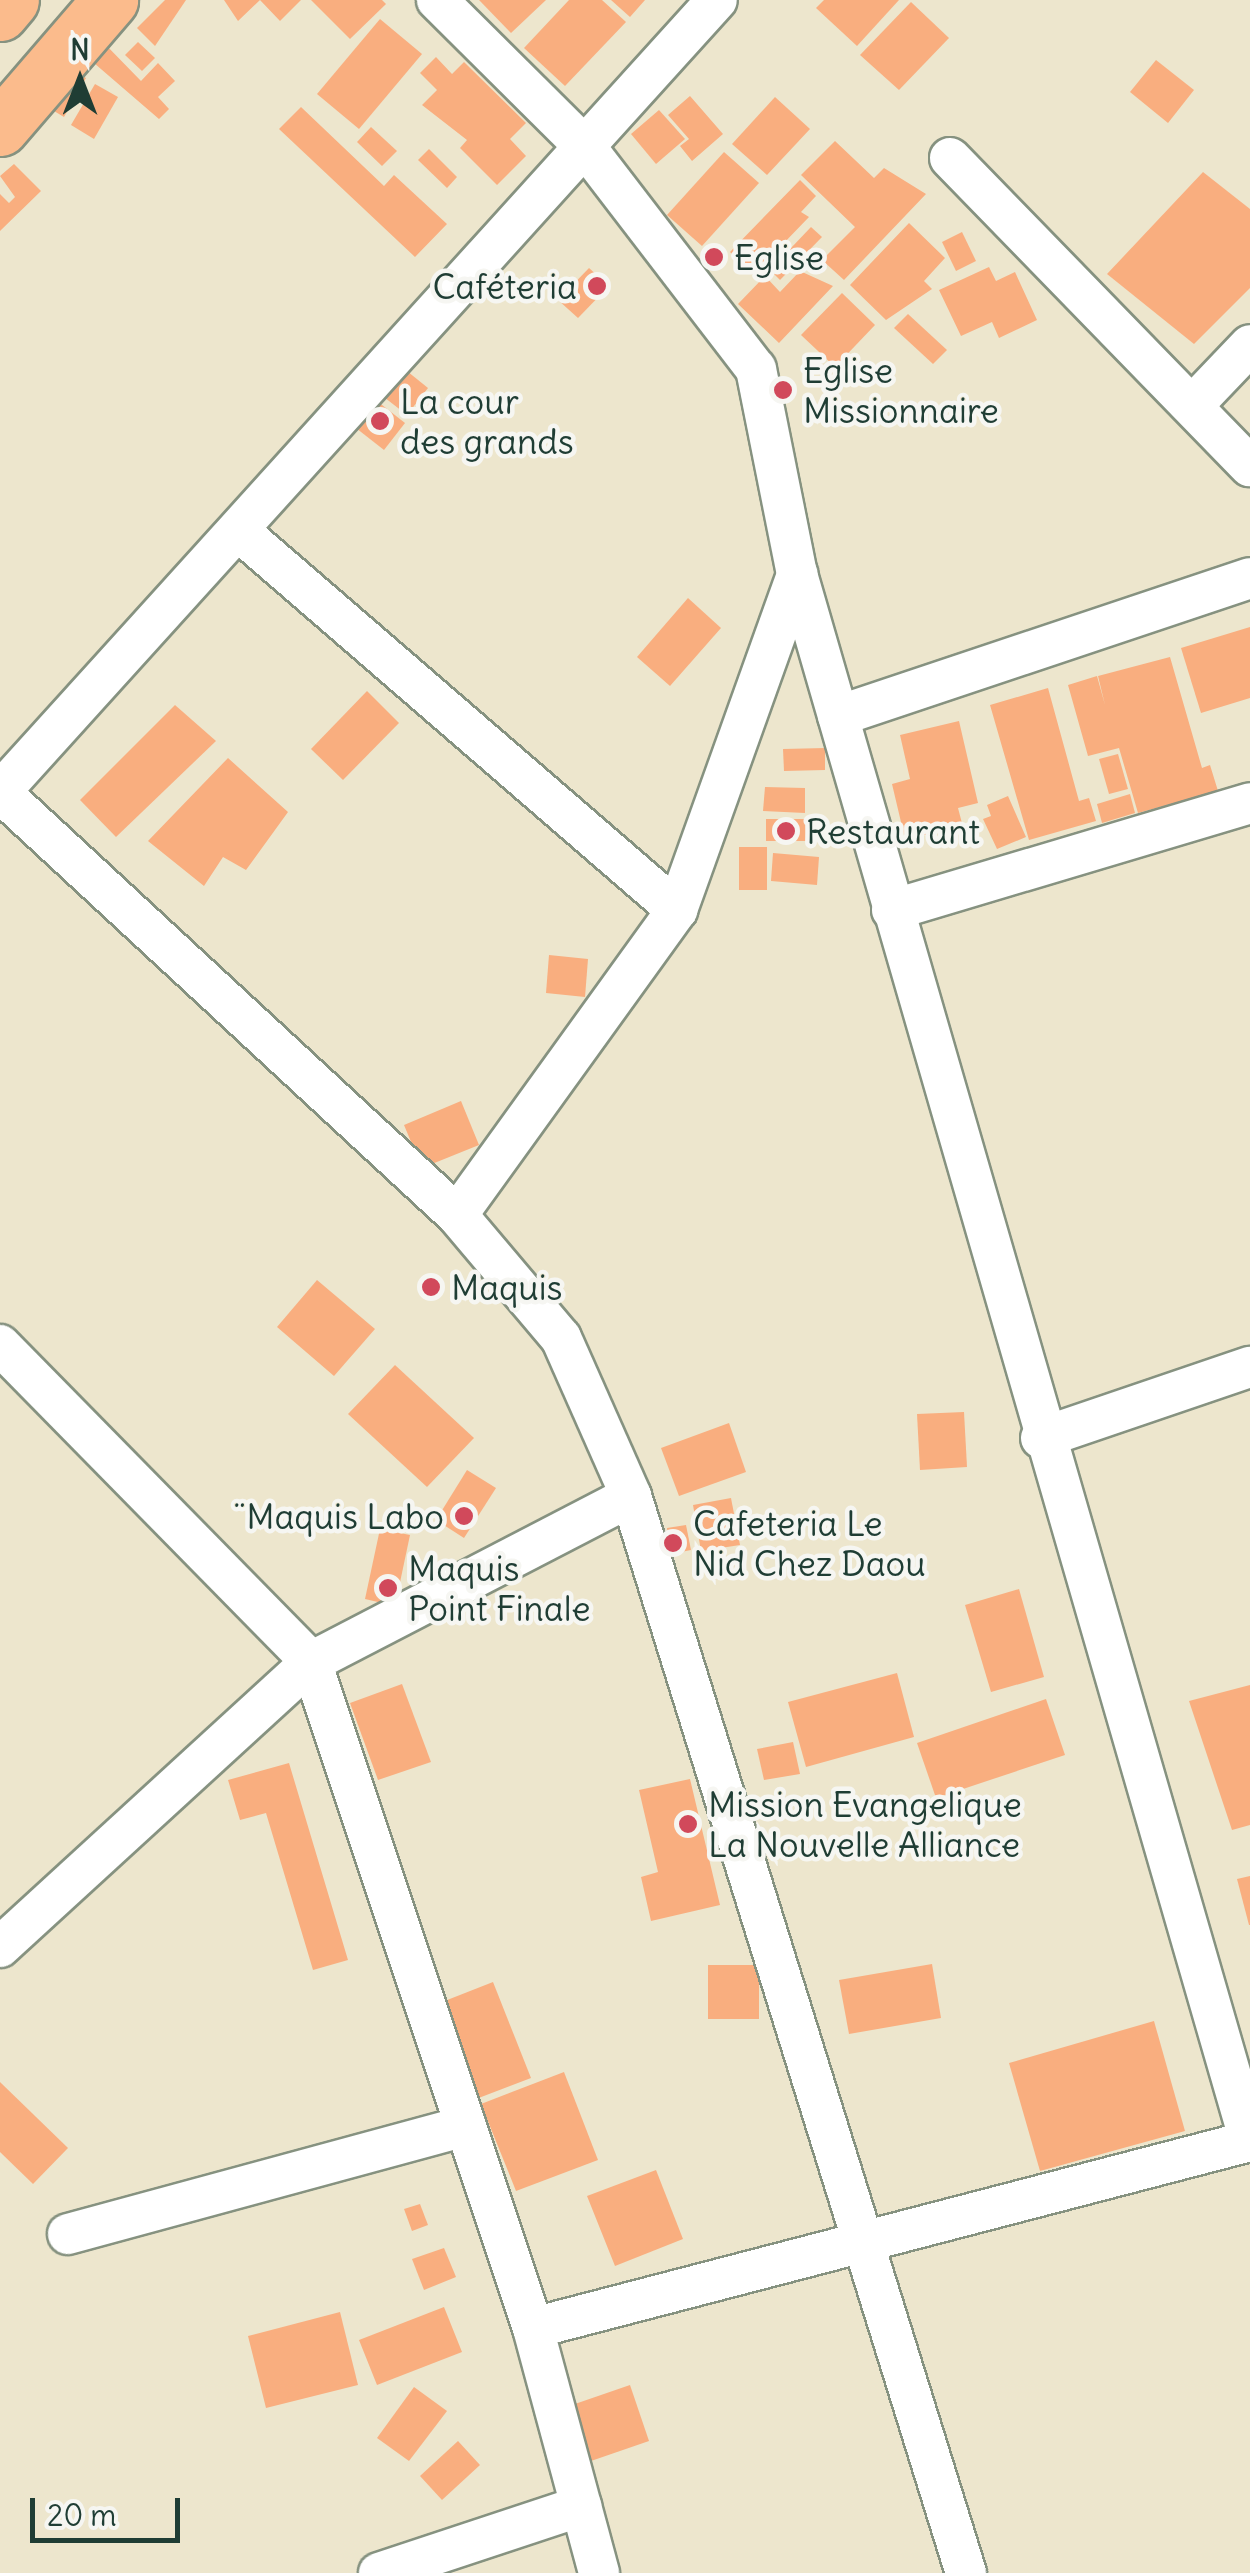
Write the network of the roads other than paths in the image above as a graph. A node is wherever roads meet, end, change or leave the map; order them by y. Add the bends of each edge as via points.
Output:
1 (11, 0) edge
2 (110, 0) edge
3 (438, 0) edge
4 (717, 0) edge
5 (0, 13) edge
6 (0, 128) edge
7 (587, 148) junction
8 (950, 158) dead end
9 (1250, 344) edge
10 (1192, 406) junction
11 (1250, 466) edge
12 (240, 532) junction
13 (797, 574) junction
14 (1250, 578) edge
15 (838, 716) junction
16 (0, 792) edge
17 (1250, 803) edge
18 (677, 910) junction
19 (892, 910) junction
20 (456, 1215) junction
21 (1, 1348) edge
22 (1250, 1367) edge
23 (1041, 1438) junction
24 (630, 1496) junction
25 (311, 1662) junction
26 (0, 1947) edge
27 (466, 2126) junction
28 (68, 2234) dead end
29 (864, 2245) junction
30 (533, 2328) junction
31 (580, 2506) junction
32 (379, 2573) edge
33 (599, 2573) edge
34 (966, 2573) edge

1 - 5 main road
2 - 6 main road
3 - 7 street
4 - 7 street
7 - 12 street
7 - 13 street via 756,368
8 - 10 street
9 - 10 street
10 - 11 street
12 - 16 street
12 - 18 street
13 - 15 street
13 - 18 street
14 - 15 street
15 - 19 street
16 - 20 street
17 - 19 street
18 - 20 street
19 - 23 street
20 - 24 street via 560,1338
21 - 25 street
22 - 23 street
23 - 29 street via 1250,2141
24 - 25 street
24 - 29 street
25 - 26 street
25 - 27 street
27 - 28 street
27 - 30 street
29 - 30 street
29 - 34 street
30 - 31 street
31 - 32 street
31 - 33 street

